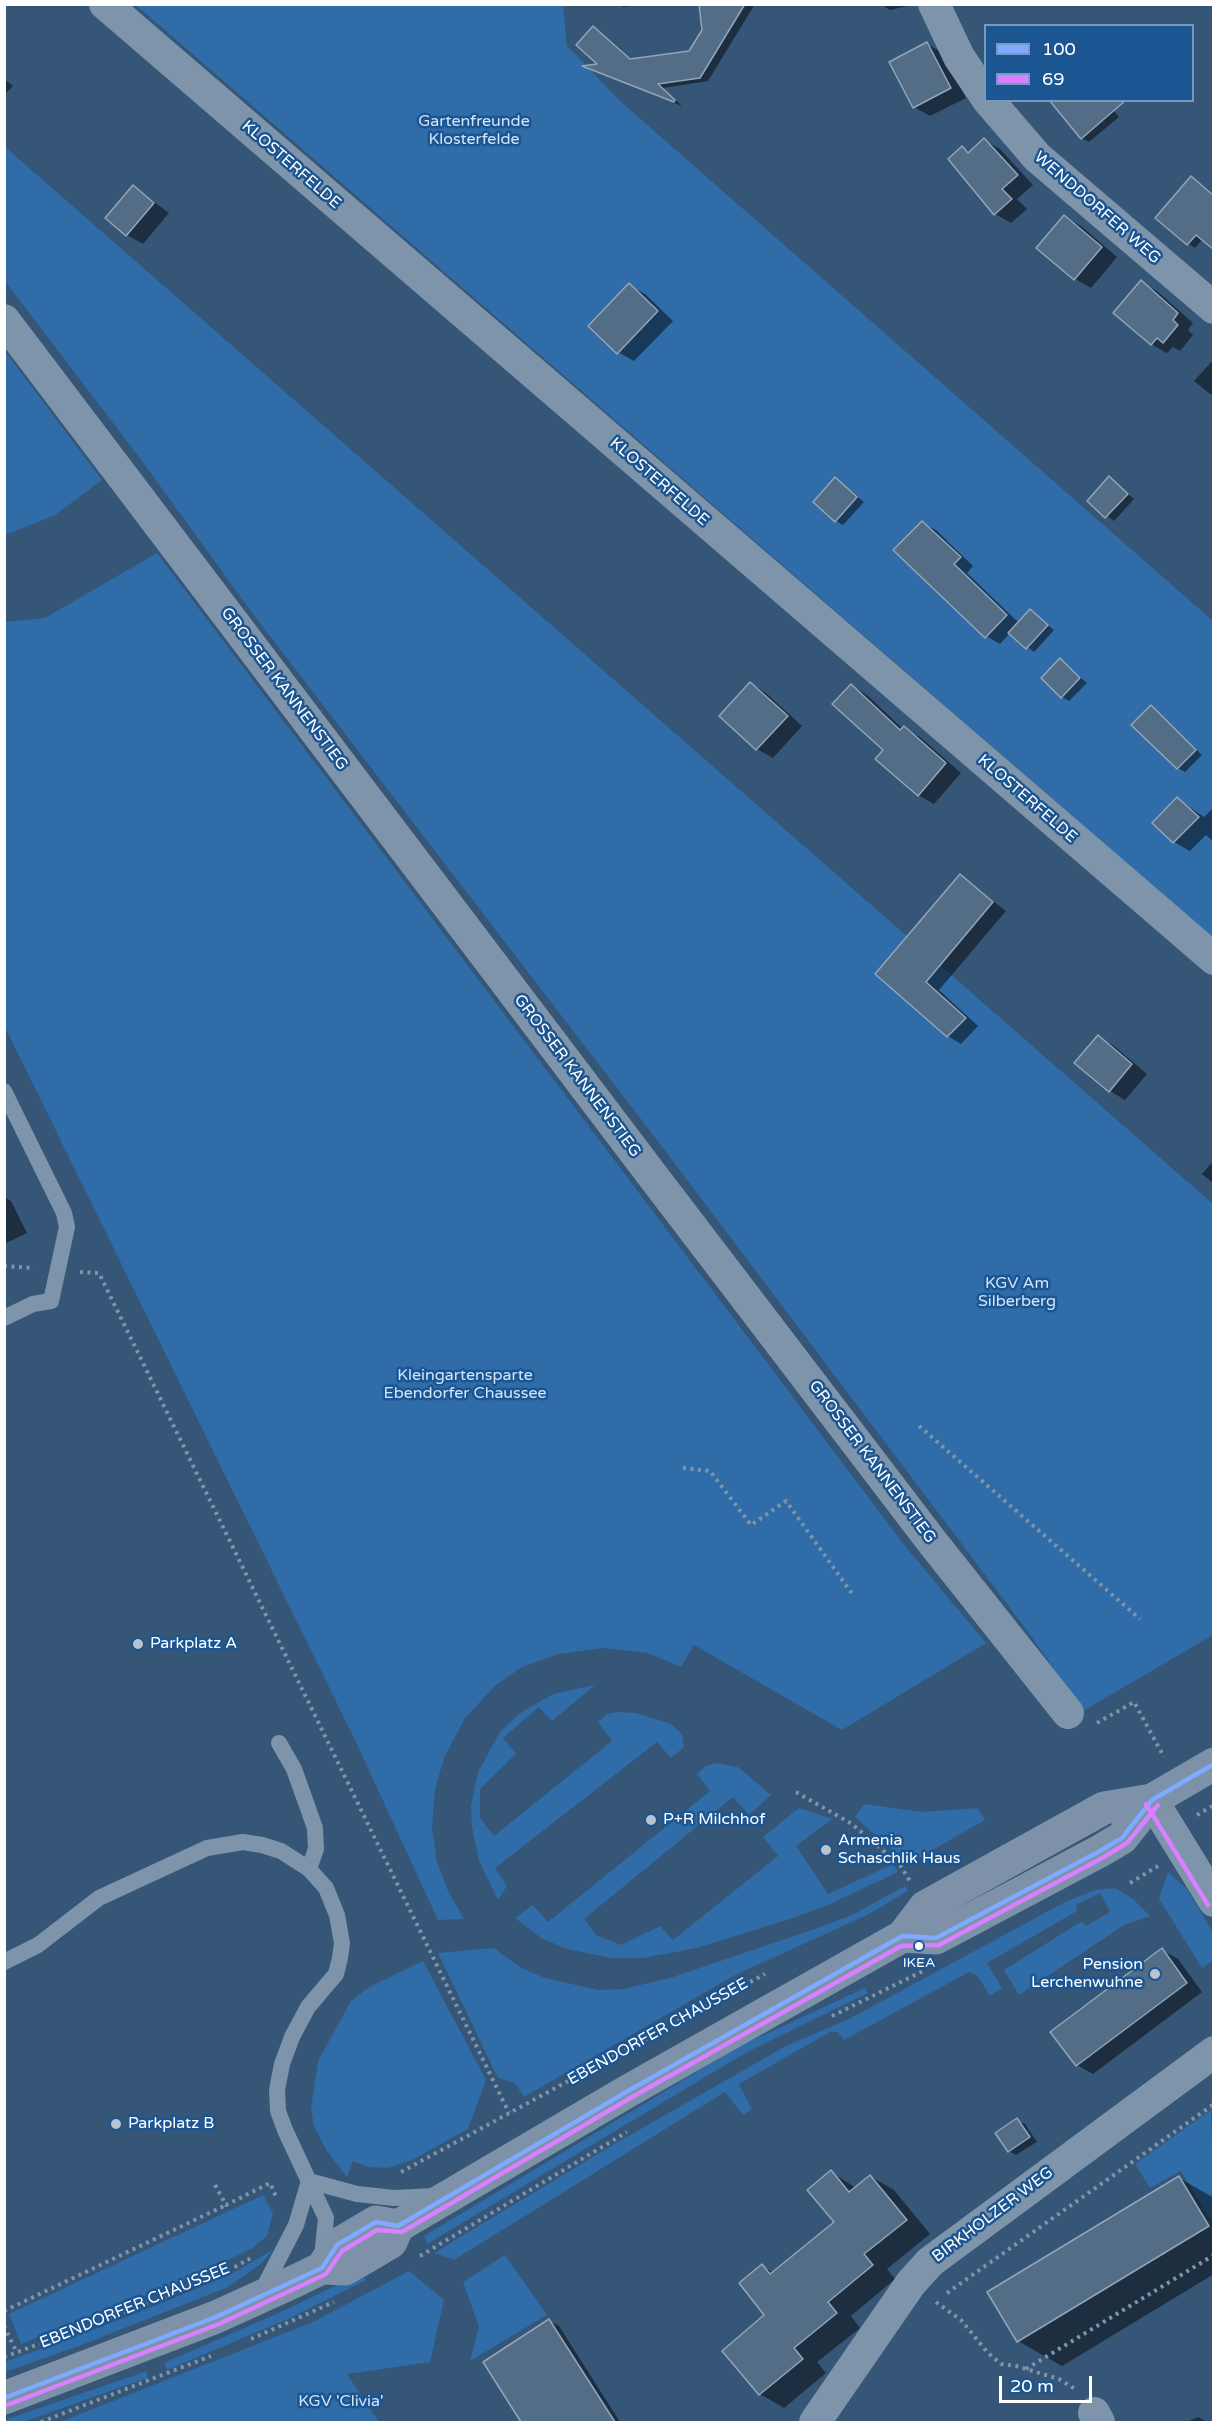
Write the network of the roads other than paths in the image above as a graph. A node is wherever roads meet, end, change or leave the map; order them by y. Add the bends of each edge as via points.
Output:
1 (105, 4) edge
2 (933, 4) edge
3 (984, 94) edge
4 (990, 102) edge
5 (1214, 308) edge
6 (4, 320) edge
7 (1214, 959) edge
8 (4, 1090) edge
9 (4, 1318) edge
10 (1068, 1713) road end
11 (279, 1743) dead end
12 (1214, 1764) edge
13 (1152, 1800) junction
14 (309, 1869) junction
15 (1214, 1901) edge
16 (4, 1962) edge
17 (1214, 2052) edge
18 (309, 2181) junction
19 (454, 2194) junction
20 (322, 2268) junction
21 (257, 2299) junction
22 (4, 2398) edge
23 (813, 2422) edge

1 - 7 street, KLOSTERFELDE
2 - 3 street, WENDDORFER WEG via 959,57
4 - 5 street, WENDDORFER WEG via 1037,156
6 - 10 street, GROSSER KANNENSTIEG via 674,1204
8 - 9 lane via 64,1213 67,1227 51,1301 33,1304
11 - 14 lane via 294,1769 315,1828 316,1849
12 - 13 main road
13 - 15 street
13 - 19 main road via 1104,1808 925,1907 903,1936
14 - 16 lane via 280,1851 243,1842 226,1843 182,1858 99,1898 38,1945
14 - 18 lane via 326,1888 337,1915 342,1943 336,1974 308,2007 292,2037 277,2090 278,2111
17 - 23 street, BIRKHOLZER WEG via 949,2246 923,2292
18 - 19 lane via 357,2194 394,2198
18 - 20 lane via 326,2218
18 - 21 lane via 296,2225
19 - 20 main road via 398,2226 376,2222 337,2245
20 - 21 main road
21 - 22 main road

